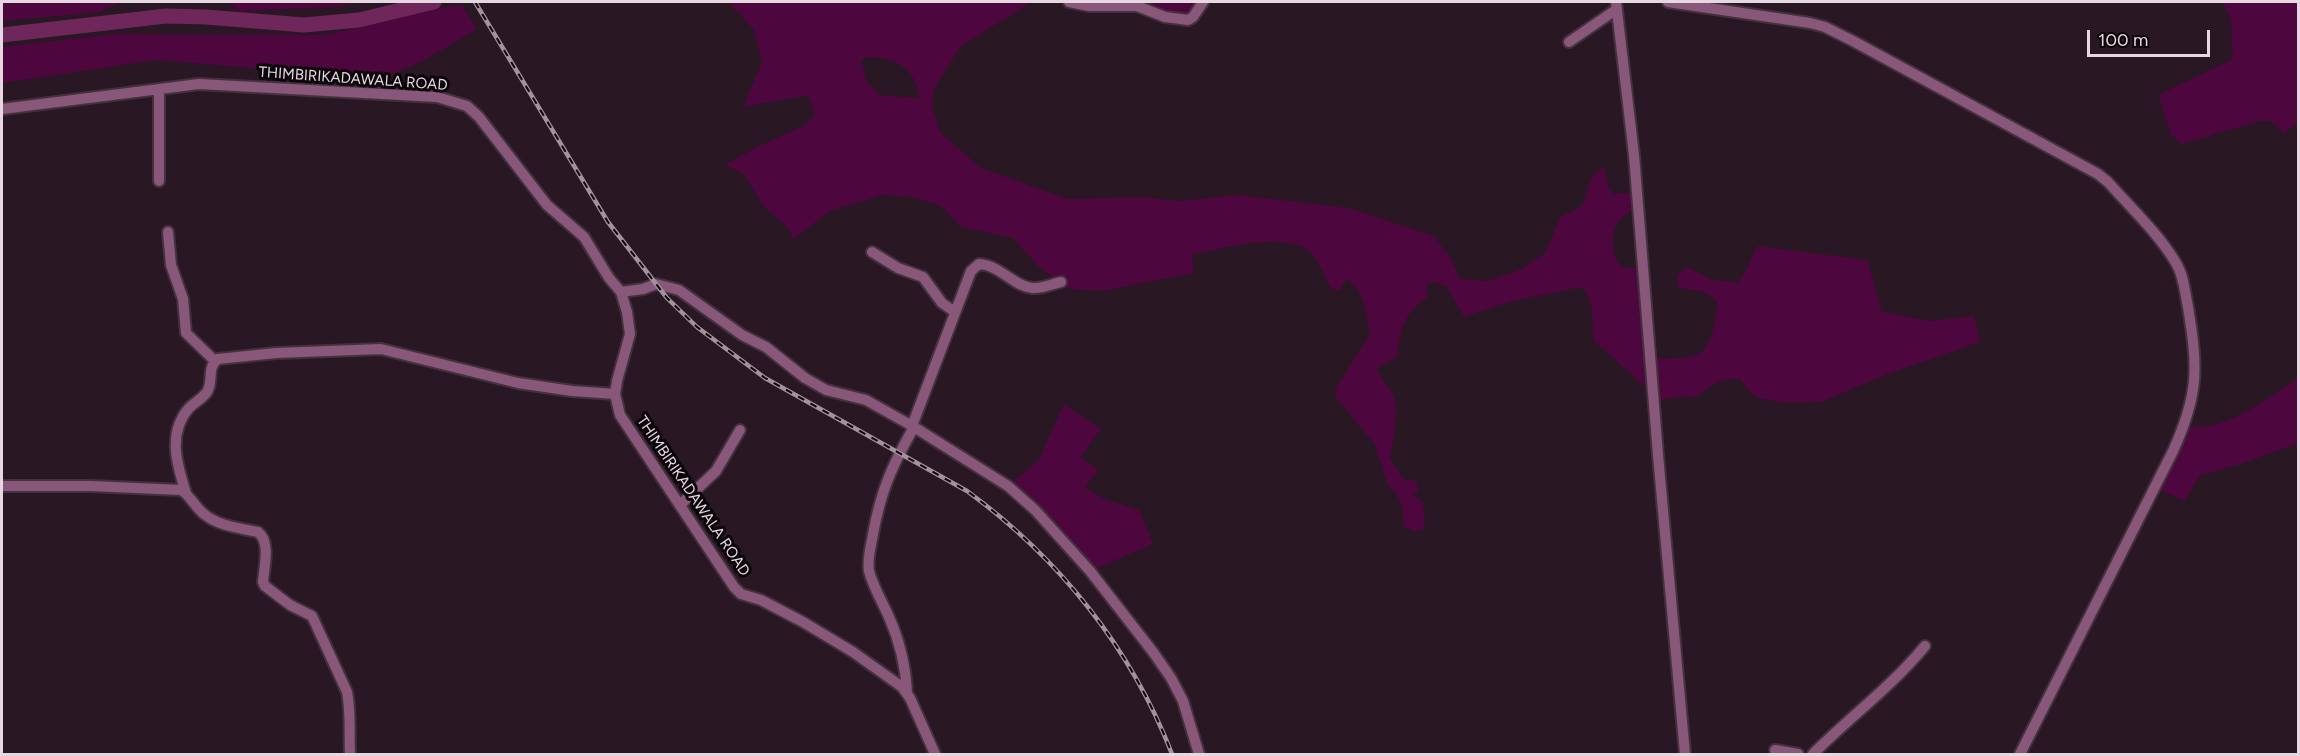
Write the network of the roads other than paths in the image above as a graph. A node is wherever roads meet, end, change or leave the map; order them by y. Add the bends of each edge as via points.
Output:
1 (1069, 2) edge
2 (1203, 2) edge
3 (1668, 2) edge
4 (1617, 5) edge
5 (1569, 42) dead end
6 (159, 91) junction
7 (2, 110) edge
8 (159, 181) dead end
9 (168, 232) dead end
10 (872, 252) dead end
11 (1061, 282) dead end
12 (621, 292) junction
13 (955, 312) junction
14 (214, 362) junction
15 (615, 394) junction
16 (913, 426) junction
17 (740, 430) dead end
18 (2, 486) edge
19 (186, 493) junction
20 (680, 505) junction
21 (1925, 646) dead end
22 (907, 694) junction
23 (1775, 750) dead end
24 (350, 754) edge
25 (935, 754) edge
26 (1199, 754) edge
27 (1685, 754) edge
28 (1798, 754) edge
29 (1813, 754) edge
30 (2020, 754) edge

1 - 2 street via 1137,6 1188,20
3 - 30 street via 1826,27 2098,174 2177,265 2194,348 2192,405 2173,451
4 - 5 street
4 - 27 street via 1634,155
6 - 7 street, THIMBIRIKADAWALA ROAD
6 - 8 street
6 - 12 street, THIMBIRIKADAWALA ROAD via 199,84 437,97 466,106 490,130 547,205 584,237
9 - 14 street via 171,265 183,299 186,333
10 - 13 street via 923,277 942,303
11 - 13 street via 1029,288 989,264 979,264 971,271
12 - 15 street, THIMBIRIKADAWALA ROAD via 630,334
12 - 16 street via 656,284 679,290 742,335 766,347 805,378 826,390 866,400
13 - 16 street
14 - 15 street via 276,353 381,349 518,382
14 - 19 street via 210,386 184,417 174,446
15 - 20 street, THIMBIRIKADAWALA ROAD via 620,415
16 - 22 street via 887,477 868,559 869,572 901,653
16 - 26 street via 1008,486 1090,571 1171,678 1183,701
17 - 20 street via 716,471
18 - 19 street via 172,489
19 - 24 street via 198,509 216,521 263,536 263,582 290,606 312,616 347,692
20 - 22 street, THIMBIRIKADAWALA ROAD via 741,594 803,621 853,652
21 - 29 street via 1909,666
22 - 25 street, THIMBIRIKADAWALA ROAD
23 - 28 street

